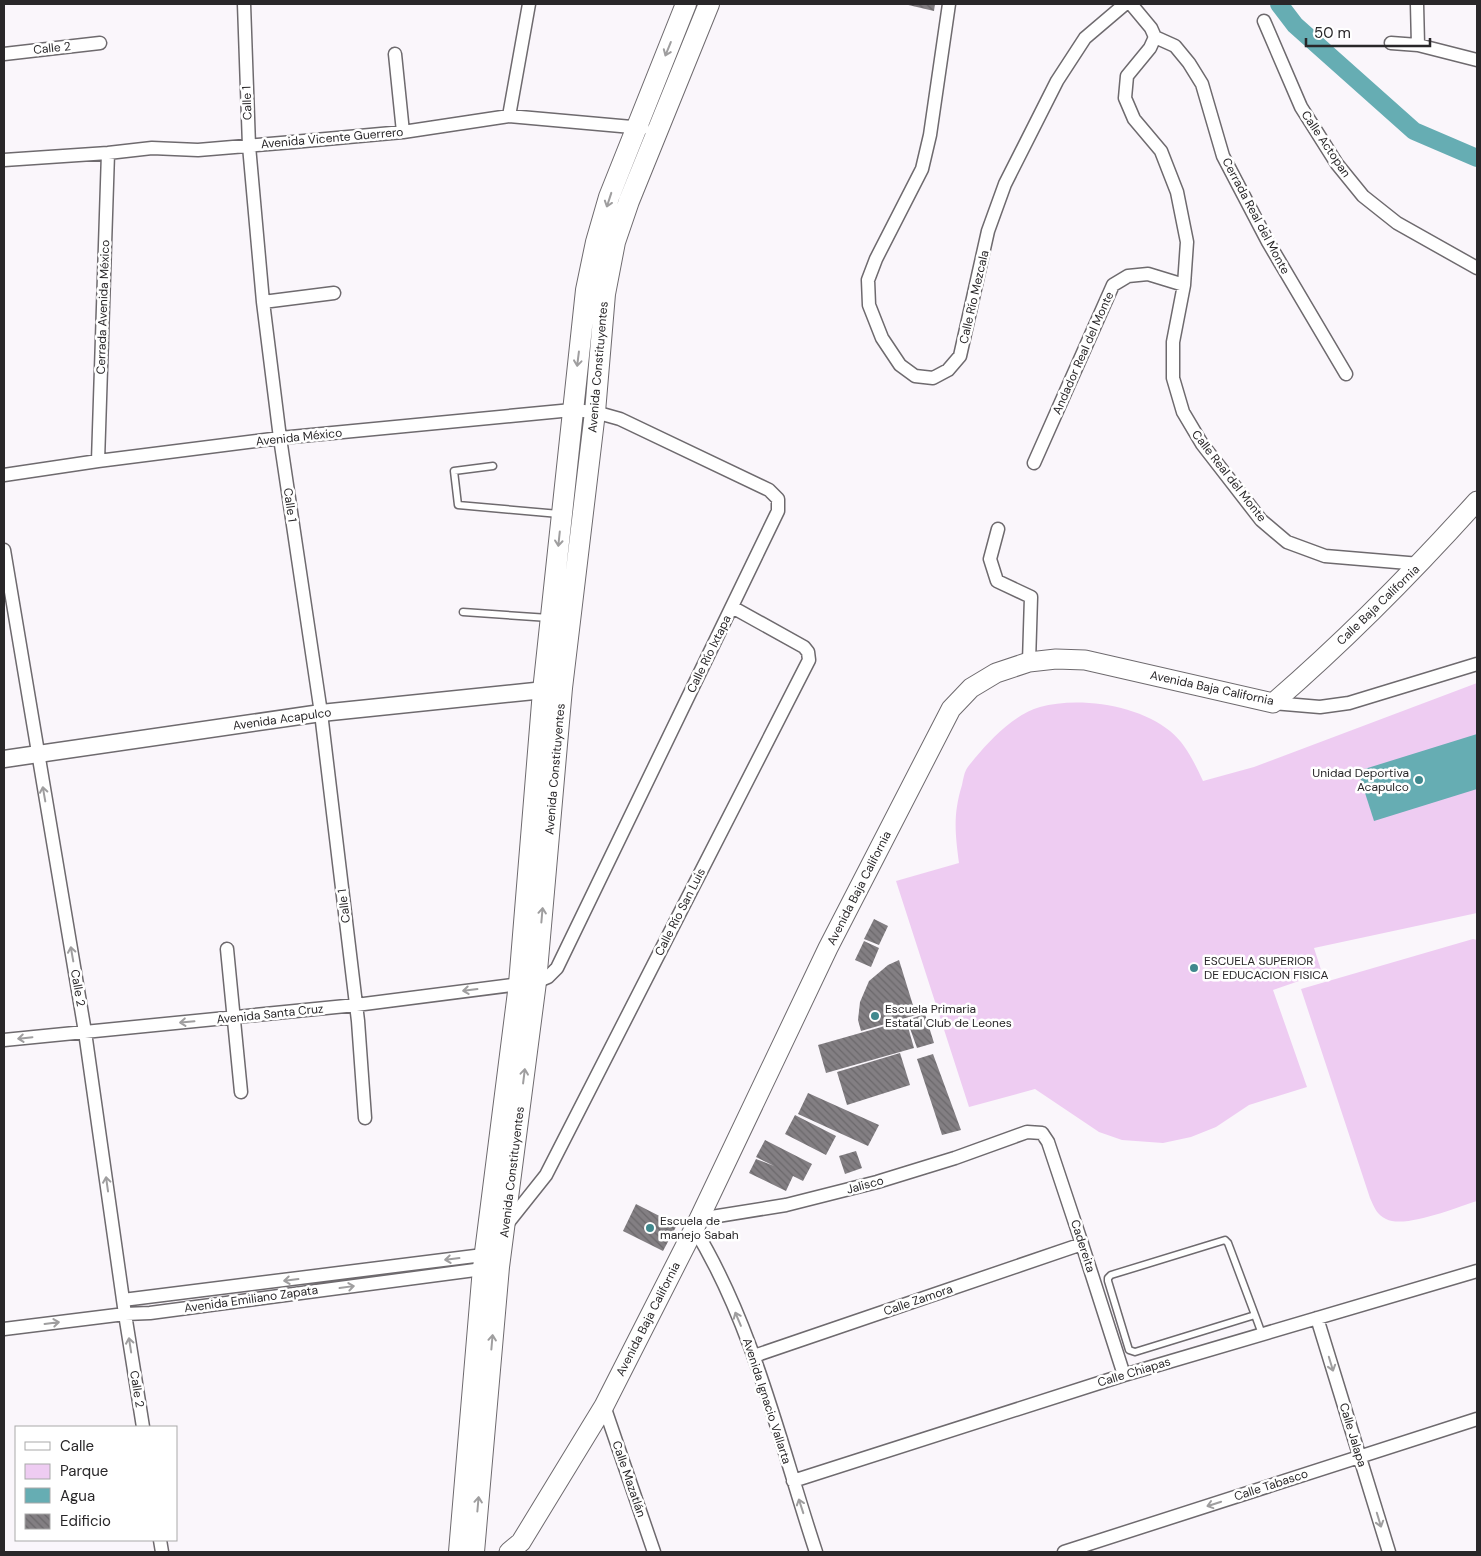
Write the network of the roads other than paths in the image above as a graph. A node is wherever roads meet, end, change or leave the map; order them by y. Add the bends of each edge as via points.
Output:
1 (244, 4) edge
2 (529, 4) edge
3 (686, 4) edge
4 (709, 4) edge
5 (949, 4) edge
6 (1125, 4) edge
7 (1131, 4) edge
8 (1417, 4) edge
9 (1264, 21) dead end
10 (1155, 37) junction
11 (1391, 42) dead end
12 (100, 43) dead end
13 (1418, 45) junction
14 (4, 54) edge
15 (395, 54) dead end
16 (1477, 60) edge
17 (509, 116) junction
18 (636, 127) junction
19 (659, 129) junction
20 (403, 132) junction
21 (249, 146) junction
22 (108, 153) junction
23 (4, 160) edge
24 (1477, 268) edge
25 (1184, 285) junction
26 (334, 293) dead end
27 (263, 302) junction
28 (1346, 374) dead end
29 (572, 410) junction
30 (595, 412) junction
31 (280, 438) junction
32 (98, 461) junction
33 (1034, 463) dead end
34 (493, 466) dead end
35 (4, 475) edge
36 (1477, 501) edge
37 (572, 515) junction
38 (998, 529) dead end
39 (4, 550) edge
40 (1420, 564) junction
41 (732, 607) junction
42 (464, 612) dead end
43 (9, 615) edge
44 (561, 619) junction
45 (1029, 662) junction
46 (1477, 664) edge
47 (553, 689) junction
48 (1273, 703) junction
49 (321, 713) junction
50 (38, 753) junction
51 (4, 759) edge
52 (227, 949) dead end
53 (527, 983) junction
54 (356, 1005) junction
55 (233, 1018) junction
56 (86, 1032) junction
57 (4, 1040) edge
58 (241, 1092) dead end
59 (365, 1118) dead end
60 (1027, 1132) joint
61 (697, 1223) junction
62 (1082, 1244) junction
63 (493, 1251) junction
64 (1477, 1271) edge
65 (123, 1300) junction
66 (125, 1314) junction
67 (1256, 1315) junction
68 (1317, 1318) junction
69 (4, 1329) edge
70 (1262, 1334) junction
71 (754, 1356) junction
72 (1124, 1375) junction
73 (604, 1406) junction
74 (1477, 1419) edge
75 (143, 1426) edge
76 (1360, 1456) junction
77 (793, 1482) junction
78 (460, 1552) edge
79 (474, 1552) edge
80 (509, 1552) edge
81 (654, 1552) edge
82 (816, 1552) edge
83 (1064, 1552) edge
84 (1389, 1552) edge

1 - 21 street, Calle 1
2 - 17 street
3 -> 18 main road, Avenida Constituyentes
4 - 19 main road, Avenida Constituyentes
5 - 6 street, Calle Río Mezcala via 922,169 868,280 869,305 882,338 895,358 915,376 933,378 948,370 960,356 991,224 1005,184 1057,81 1085,38
7 - 10 street
8 - 13 street
9 - 24 street, Calle Actopan via 1301,107 1337,164 1363,196 1397,223
10 - 25 street, Calle Real del Monte via 1127,76 1125,98 1134,119 1161,151 1177,192 1187,242
10 - 28 street, Cerrada Real del Monte via 1175,46 1202,84 1223,156 1268,242
11 - 13 street
12 - 14 street, Calle 2
13 - 16 street
15 - 20 street
17 - 18 street, Avenida Vicente Guerrero
17 - 20 street, Avenida Vicente Guerrero
18 - 19 street, Avenida Vicente Guerrero
18 -> 29 main road, Avenida Constituyentes via 609,197 596,242 586,290
19 - 30 main road, Avenida Constituyentes via 615,242 605,294
20 - 21 street, Avenida Vicente Guerrero
21 - 22 street, Avenida Vicente Guerrero via 198,150 152,148
21 - 27 street, Calle 1
22 - 23 street, Avenida Vicente Guerrero
22 - 32 street, Cerrada Avenida México
25 - 33 street, Andador Real del Monte via 1148,274 1128,276 1113,285
25 - 40 street, Calle Real del Monte via 1172,342 1173,378 1183,412 1202,444 1261,520 1287,542 1325,556
26 - 27 street
27 - 31 street, Calle 1
29 - 30 street, Avenida México
29 - 31 street, Avenida México
29 - 37 main road, Avenida Constituyentes
30 - 37 main road, Avenida Constituyentes
30 - 41 street, Calle Río Ixtapa via 638,427 769,490 778,499 778,511
31 - 32 street, Avenida México
31 - 49 street, Calle 1
32 - 35 street, Avenida México
34 - 37 lane via 454,470 458,505
36 - 40 main road, Calle Baja California
37 - 44 main road, Avenida Constituyentes
38 - 45 street via 990,559 998,581 1031,597
39 - 43 street, Calle 2
40 - 48 main road, Calle Baja California
41 - 53 street, Calle Río Ixtapa via 557,968 548,977
41 - 63 street, Calle Río San Luis via 804,647 809,660 546,1175
42 - 44 lane
43 - 50 street, Calle 2
44 - 47 main road, Avenida Constituyentes
45 - 48 main road, Avenida Baja California via 1085,660
45 - 61 main road, Avenida Baja California via 996,673 979,683 951,709 828,948
46 - 48 street, Avenida Baja California via 1349,703 1320,707
47 - 49 street, Avenida Acapulco
47 - 53 main road, Avenida Constituyentes
49 - 50 street, Avenida Acapulco
49 - 54 street, Calle 1
50 - 51 street, Avenida Acapulco
56 -> 50 street, Calle 2
52 - 55 street
53 -> 54 street, Avenida Santa Cruz
53 - 63 main road, Avenida Constituyentes
54 - 55 street, Avenida Santa Cruz
54 - 59 street, Calle 1
55 -> 56 street, Avenida Santa Cruz
55 - 58 street
56 -> 57 street, Avenida Santa Cruz
65 -> 56 street, Calle 2
60 - 61 street, Jalisco via 878,1182
60 - 62 street, Cadereita via 1042,1134 1048,1142
71 -> 61 street, Avenida Ignacio Vallarta
61 - 73 main road, Avenida Baja California
62 - 71 street, Calle Zamora
62 - 72 street, Cadereita
63 -> 65 street, Avenida Emiliano Zapata
66 -> 63 street, Avenida Emiliano Zapata via 150,1313
63 - 78 main road, Avenida Constituyentes
79 -> 63 main road, Avenida Constituyentes
64 - 68 street, Calle Chiapas
65 - 66 street, Calle 2
69 -> 66 street, Avenida Emiliano Zapata
75 -> 66 street, Calle 2
67 - 67 lane via 1225,1240 1108,1278 1129,1350 1132,1351
67 - 70 lane
68 - 70 street, Calle Chiapas
68 -> 76 street, Calle Jalapa
70 - 72 street, Calle Chiapas
71 - 77 street, Avenida Ignacio Vallarta
72 - 77 street, Calle Chiapas
73 - 80 main road, Avenida Baja California via 522,1542
73 - 81 street, Calle Mazatlán
74 - 76 street, Calle Tabasco
76 -> 83 street, Calle Tabasco
76 -> 84 street, Calle Jalapa
82 -> 77 street, Avenida Ignacio Vallarta
78 - 79 main road

